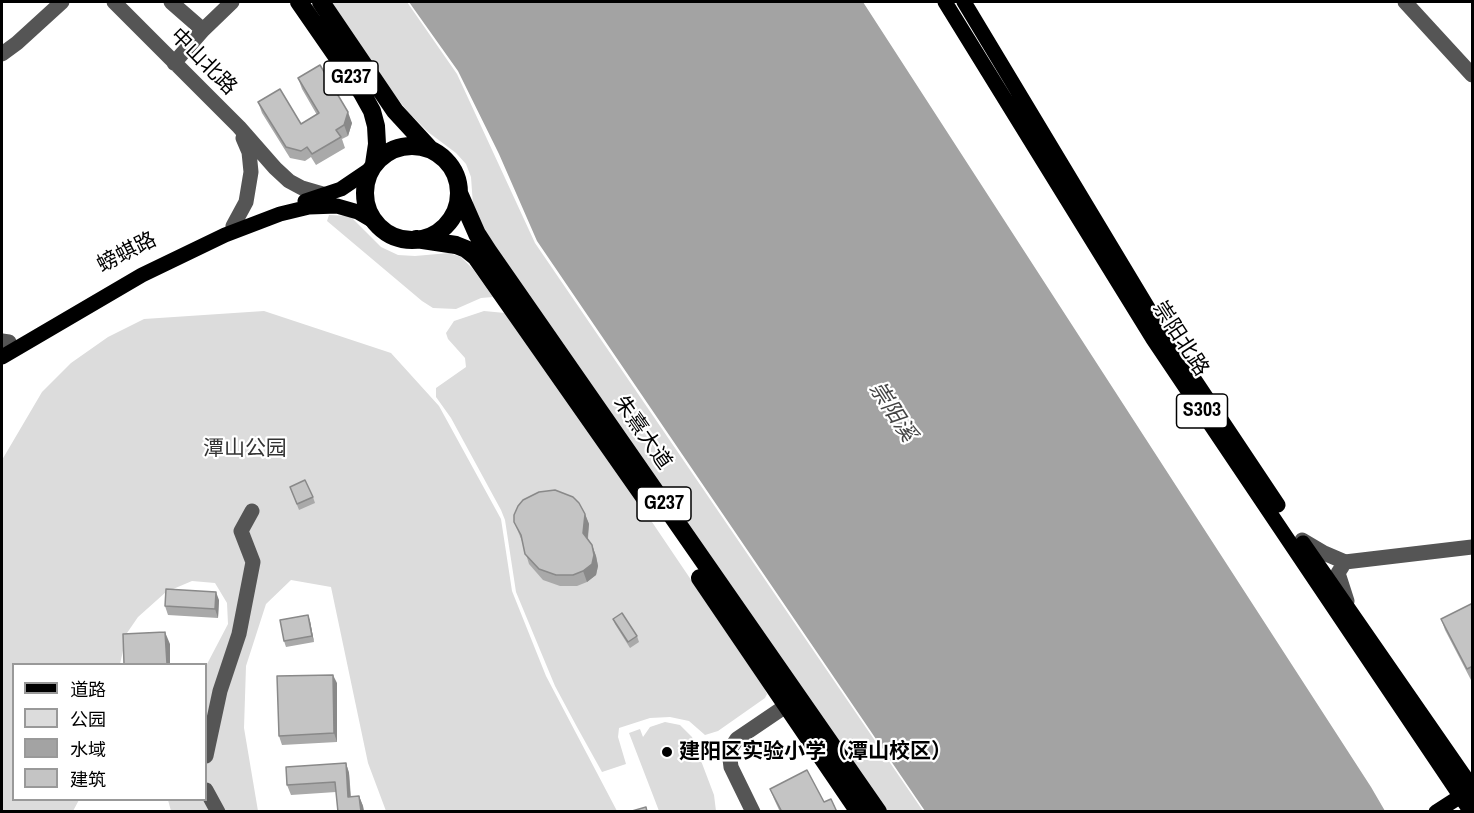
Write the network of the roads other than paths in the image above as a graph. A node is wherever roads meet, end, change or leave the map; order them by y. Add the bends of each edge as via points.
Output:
1 (62, 2) edge
2 (114, 2) edge
3 (171, 2) edge
4 (232, 2) edge
5 (299, 2) edge
6 (321, 2) edge
7 (945, 2) edge
8 (964, 2) edge
9 (1405, 2) edge
10 (203, 30) junction
11 (2, 54) edge
12 (174, 63) junction
13 (1473, 75) edge
14 (239, 127) junction
15 (430, 149) junction
16 (373, 166) junction
17 (459, 193) junction
18 (326, 195) junction
19 (279, 212) junction
20 (375, 222) junction
21 (233, 226) junction
22 (416, 239) junction
23 (4, 343) edge
24 (2, 357) edge
25 (252, 511) dead end
26 (1302, 540) junction
27 (1473, 547) edge
28 (1345, 562) junction
29 (1350, 610) junction
30 (792, 701) junction
31 (207, 751) edge
32 (1469, 791) edge
33 (207, 792) edge
34 (218, 812) edge
35 (753, 812) edge
36 (859, 812) edge
37 (878, 812) edge
38 (1436, 812) edge
39 (1471, 812) edge

1 - 11 street
2 - 12 street, 中山北路
3 - 10 street
4 - 10 street
5 - 16 highway, G237 via 372,111 376,126
6 - 15 highway, G237 via 395,111
7 - 32 main road, 崇阳北路 / S303 via 1153,339
8 - 26 main road, 崇阳北路 / S303 via 1162,331
9 - 13 street
10 - 12 street
12 - 14 street, 中山北路
14 - 18 street, 中山北路 via 289,181
14 - 21 street via 249,152 251,172 246,202
15 - 16 highway via 400,147
15 - 17 highway, G237 via 451,167
16 - 18 main road
16 - 20 highway, G237 via 367,179 366,201
17 - 22 highway via 451,219 430,236
17 - 30 highway, 朱熹大道 / G237 via 488,251
18 - 19 main road
19 - 20 main road via 337,206
19 - 21 main road, 螃蜞路
19 - 24 main road via 142,275
20 - 22 highway, G237 via 394,236
21 - 23 main road, 螃蜞路 via 189,244
22 - 30 highway, 朱熹大道 / G237 via 456,245 476,257 702,580
25 - 31 street via 241,531 253,562 239,634 220,691
26 - 28 street
26 - 29 main road, 崇阳北路 / S303
27 - 28 street
28 - 29 street via 1338,573
29 - 32 main road, 崇阳北路 / S303
30 - 35 street via 736,739 729,751 731,767
30 - 36 highway, 朱熹大道 / G237
30 - 37 highway, 朱熹大道 / G237
32 - 38 main road
32 - 39 main road, 崇阳北路 / S303
33 - 34 street

